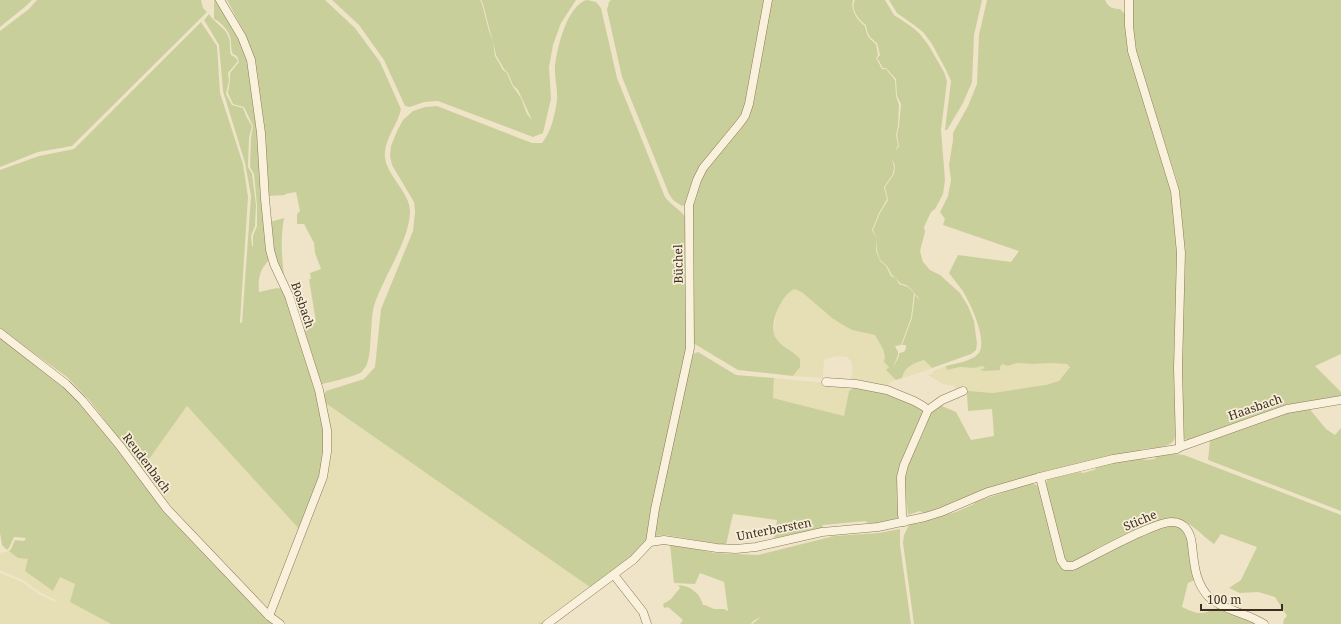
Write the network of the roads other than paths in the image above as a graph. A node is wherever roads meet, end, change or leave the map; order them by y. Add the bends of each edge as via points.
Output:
1 (220, 0) edge
2 (768, 0) edge
3 (1129, 0) edge
4 (0, 333) edge
5 (826, 382) dead end
6 (963, 390) dead end
7 (1341, 400) edge
8 (928, 410) junction
9 (1180, 447) junction
10 (1040, 477) junction
11 (904, 522) junction
12 (650, 542) junction
13 (614, 575) junction
14 (269, 616) junction
15 (280, 624) edge
16 (547, 624) edge
17 (647, 624) edge
18 (1264, 624) edge

1 - 14 street, Bosbach via 242,37 251,60 261,133 264,199 270,250 289,296 319,390 327,430 323,477
2 - 12 street, Büchel via 745,116 704,168 689,205 690,348
3 - 9 street via 1132,51 1175,191 1181,253 1178,368
4 - 14 street, Reudenbach via 66,384 82,400 167,509
5 - 8 street via 887,390
6 - 8 street
7 - 9 street, Haasbach via 1287,408
8 - 11 street via 901,477
9 - 10 street, Haasbach via 1113,459
10 - 11 street, Unterbersten via 988,492 941,512
10 - 18 street, Stiche via 1061,560 1065,566 1073,566 1162,523 1180,523 1187,529 1191,538 1194,569 1201,587 1209,597 1221,606
11 - 12 street, Unterbersten via 822,532 736,549 664,540
12 - 13 street
13 - 16 street
13 - 17 street via 643,612
14 - 15 street, Reudenbach

